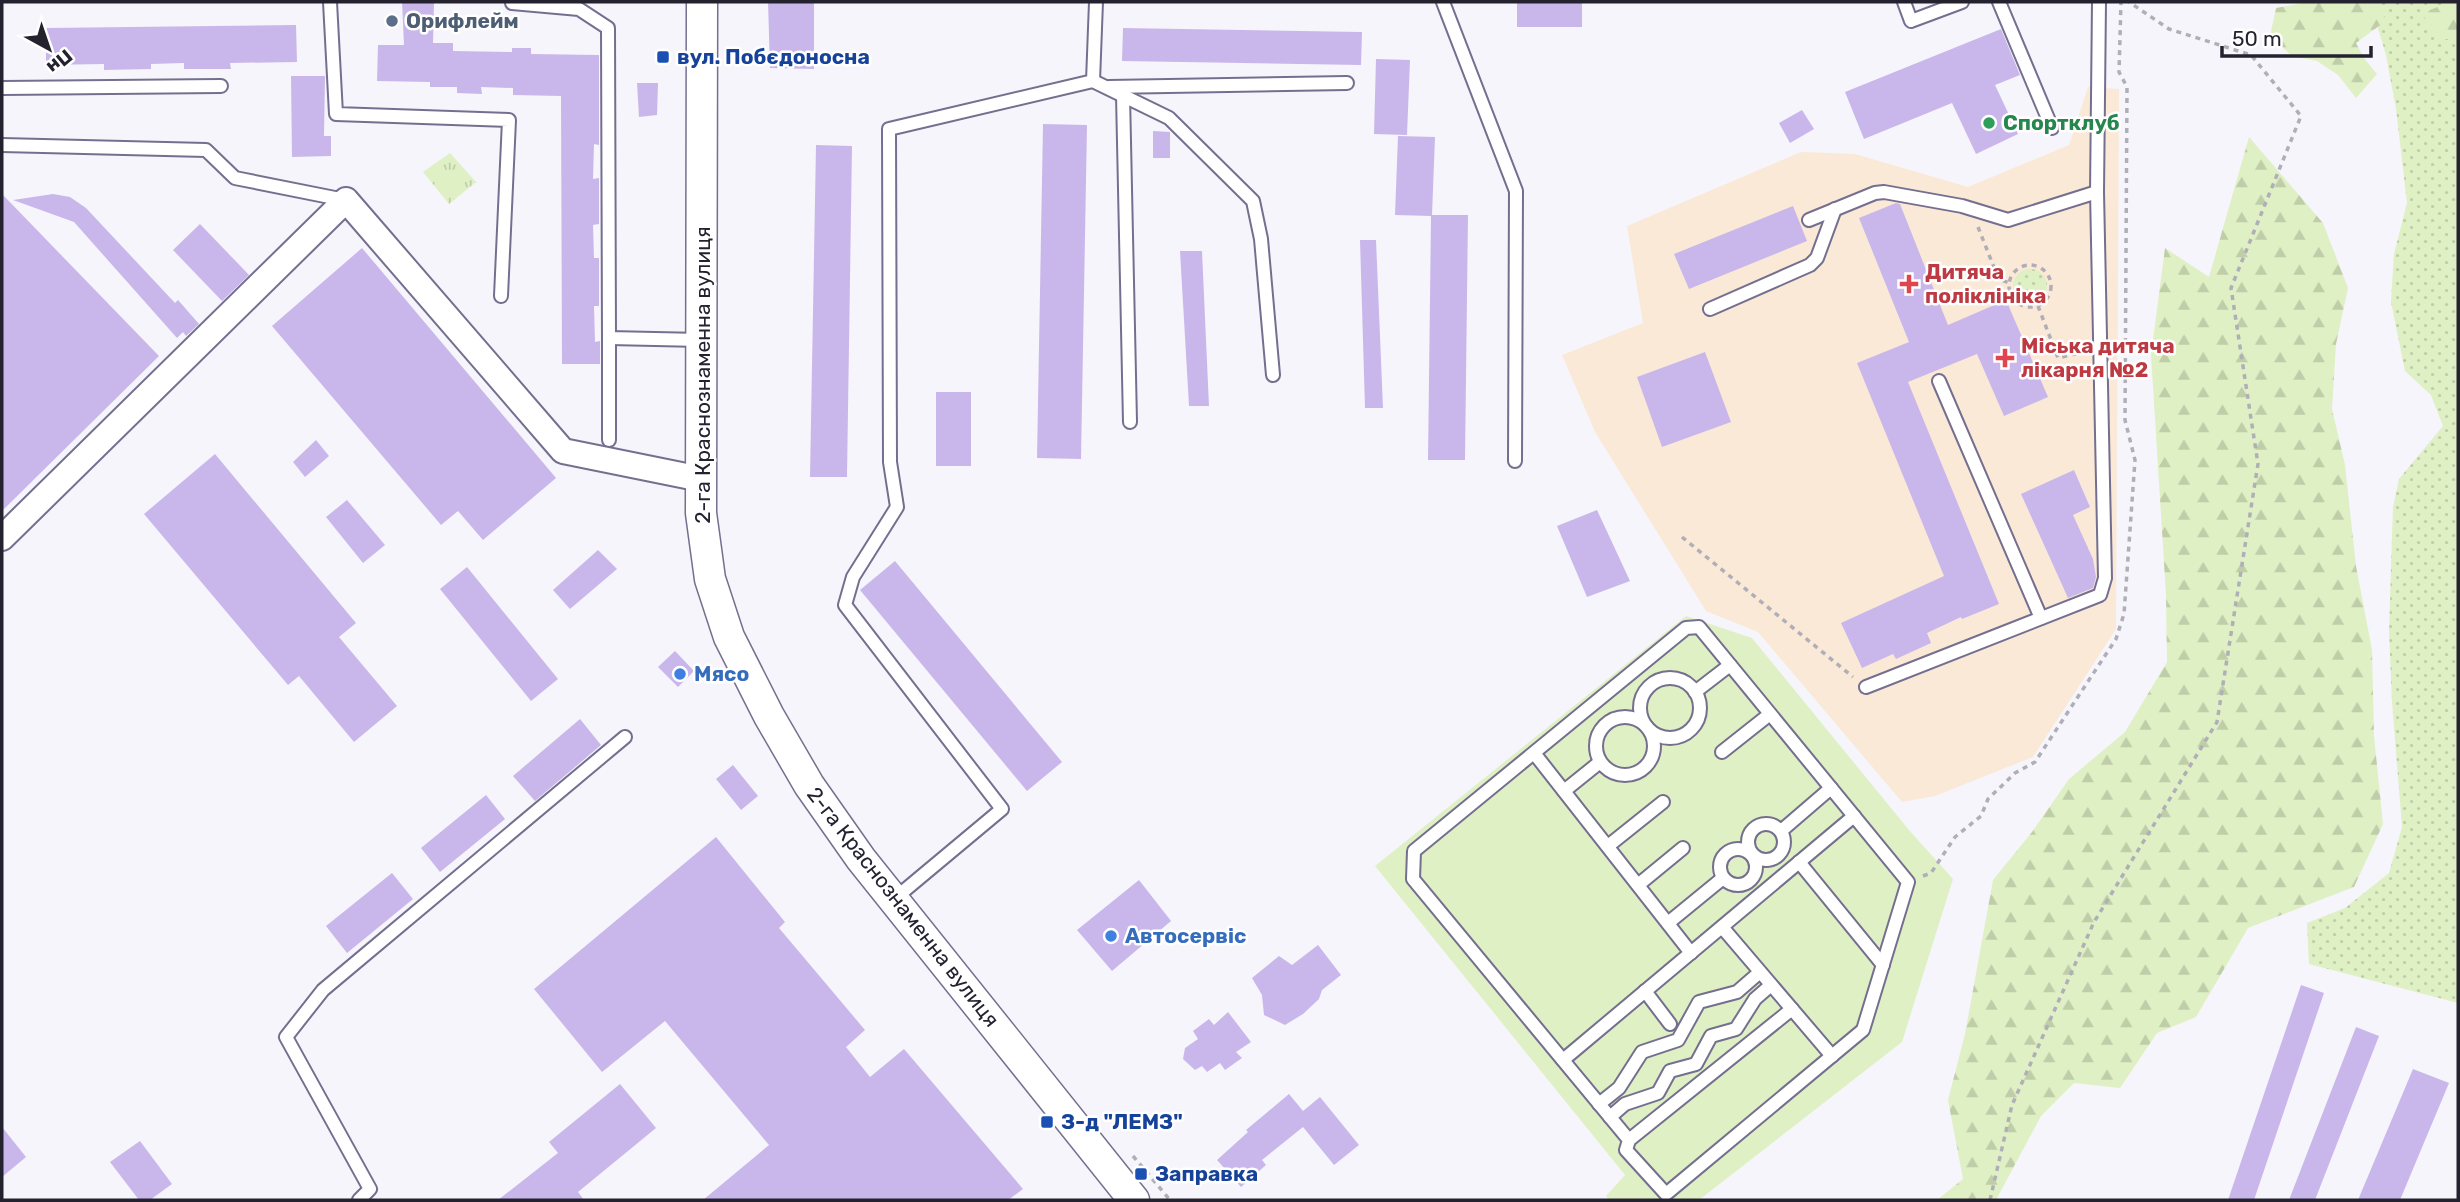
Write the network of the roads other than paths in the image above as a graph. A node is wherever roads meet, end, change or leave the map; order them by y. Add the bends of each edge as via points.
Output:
1 (330, 2) edge
2 (702, 2) edge
3 (1096, 2) edge
4 (1443, 2) edge
5 (1904, 2) edge
6 (1962, 2) edge
7 (1999, 2) edge
8 (2099, 2) edge
9 (512, 3) edge
10 (1093, 81) junction
11 (1347, 83) dead end
12 (221, 86) dead end
13 (1105, 87) junction
14 (2, 88) edge
15 (1123, 95) junction
16 (2052, 128) dead end
17 (2, 145) edge
18 (2097, 192) junction
19 (346, 200) junction
20 (1835, 209) junction
21 (1809, 220) dead end
22 (501, 296) dead end
23 (1710, 309) dead end
24 (609, 338) junction
25 (701, 340) junction
26 (1273, 375) dead end
27 (1939, 381) dead end
28 (1130, 422) dead end
29 (609, 440) dead end
30 (1515, 461) dead end
31 (701, 479) junction
32 (2, 538) edge
33 (2041, 618) junction
34 (1730, 665) junction
35 (1866, 687) road end
36 (1695, 692) junction
37 (1770, 713) junction
38 (1649, 730) junction
39 (625, 737) dead end
40 (1534, 752) junction
41 (1723, 752) dead end
42 (1600, 762) junction
43 (1831, 788) junction
44 (1564, 791) junction
45 (1663, 802) dead end
46 (1854, 817) junction
47 (1781, 831) junction
48 (1608, 846) junction
49 (1684, 848) dead end
50 (1753, 856) junction
51 (1799, 862) junction
52 (1724, 878) junction
53 (1638, 885) junction
54 (893, 900) junction
55 (1668, 923) junction
56 (1722, 927) junction
57 (1691, 953) junction
58 (1883, 965) junction
59 (1760, 972) junction
60 (1771, 985) junction
61 (1645, 991) junction
62 (1792, 1009) junction
63 (1670, 1024) dead end
64 (1832, 1056) junction
65 (1563, 1060) junction
66 (1599, 1104) junction
67 (1610, 1117) junction
68 (1629, 1140) junction
69 (1665, 1197) edge
70 (359, 1200) edge
71 (1134, 1200) edge

1 - 22 lane via 336,114 509,120
2 - 25 street, 2-га Краснознаменна вулиця
3 - 10 lane
4 - 30 lane via 1516,191
5 - 6 lane via 1911,21
7 - 16 lane
8 - 18 lane
9 - 24 lane via 579,9 608,28
10 - 13 lane
10 - 54 lane via 889,129 890,462 897,507 853,577 845,605 1002,808
11 - 13 lane
12 - 14 lane
13 - 15 lane
15 - 26 lane via 1169,118 1253,201 1261,239
15 - 28 lane
17 - 19 lane via 206,150 235,178
18 - 20 lane via 2008,220 1962,206 1884,192
18 - 33 lane via 2105,578 2100,595
19 - 31 street via 563,451
19 - 32 street
20 - 21 lane
20 - 23 lane via 1818,258 1810,265
24 - 25 lane
24 - 29 lane
25 - 31 street, 2-га Краснознаменна вулиця
27 - 33 lane
31 - 54 street, 2-га Краснознаменна вулиця via 710,579 729,637 809,785
33 - 35 lane
34 - 36 lane
34 - 37 lane
34 - 40 lane via 1699,627 1686,628
36 - 38 lane via 1700,711 1692,729 1666,739
36 - 38 lane via 1669,678 1650,685 1640,702 1642,723
37 - 41 lane
37 - 43 lane
38 - 42 lane via 1623,717 1605,725 1595,742
38 - 42 lane via 1653,756 1641,770 1615,774
39 - 70 lane via 323,990 286,1037 370,1189
40 - 44 lane
40 - 65 lane via 1414,851 1413,879
42 - 44 lane
43 - 46 lane
43 - 47 lane
44 - 48 lane
45 - 48 lane
46 - 51 lane
46 - 58 lane via 1908,883
47 - 50 lane via 1780,854 1770,860
47 - 50 lane via 1771,824 1754,828 1747,845
48 - 53 lane
49 - 53 lane
50 - 52 lane via 1755,874 1746,883 1734,885
50 - 52 lane via 1737,848 1726,852 1720,862
51 - 56 lane
51 - 58 lane
52 - 55 lane
53 - 55 lane
54 - 71 street, 2-га Краснознаменна вулиця
55 - 57 lane
56 - 57 lane
56 - 59 lane
57 - 61 lane
58 - 64 lane via 1863,1030
59 - 60 lane
59 - 66 lane via 1737,992 1699,1002 1678,1040 1642,1052 1619,1088
60 - 62 lane
60 - 67 lane via 1755,999 1736,1029 1710,1036 1696,1064 1670,1071 1658,1093 1625,1104
61 - 63 lane
61 - 65 lane
62 - 64 lane
62 - 68 lane
64 - 69 lane
65 - 66 lane
66 - 67 lane
67 - 68 lane
68 - 69 lane via 1626,1150

